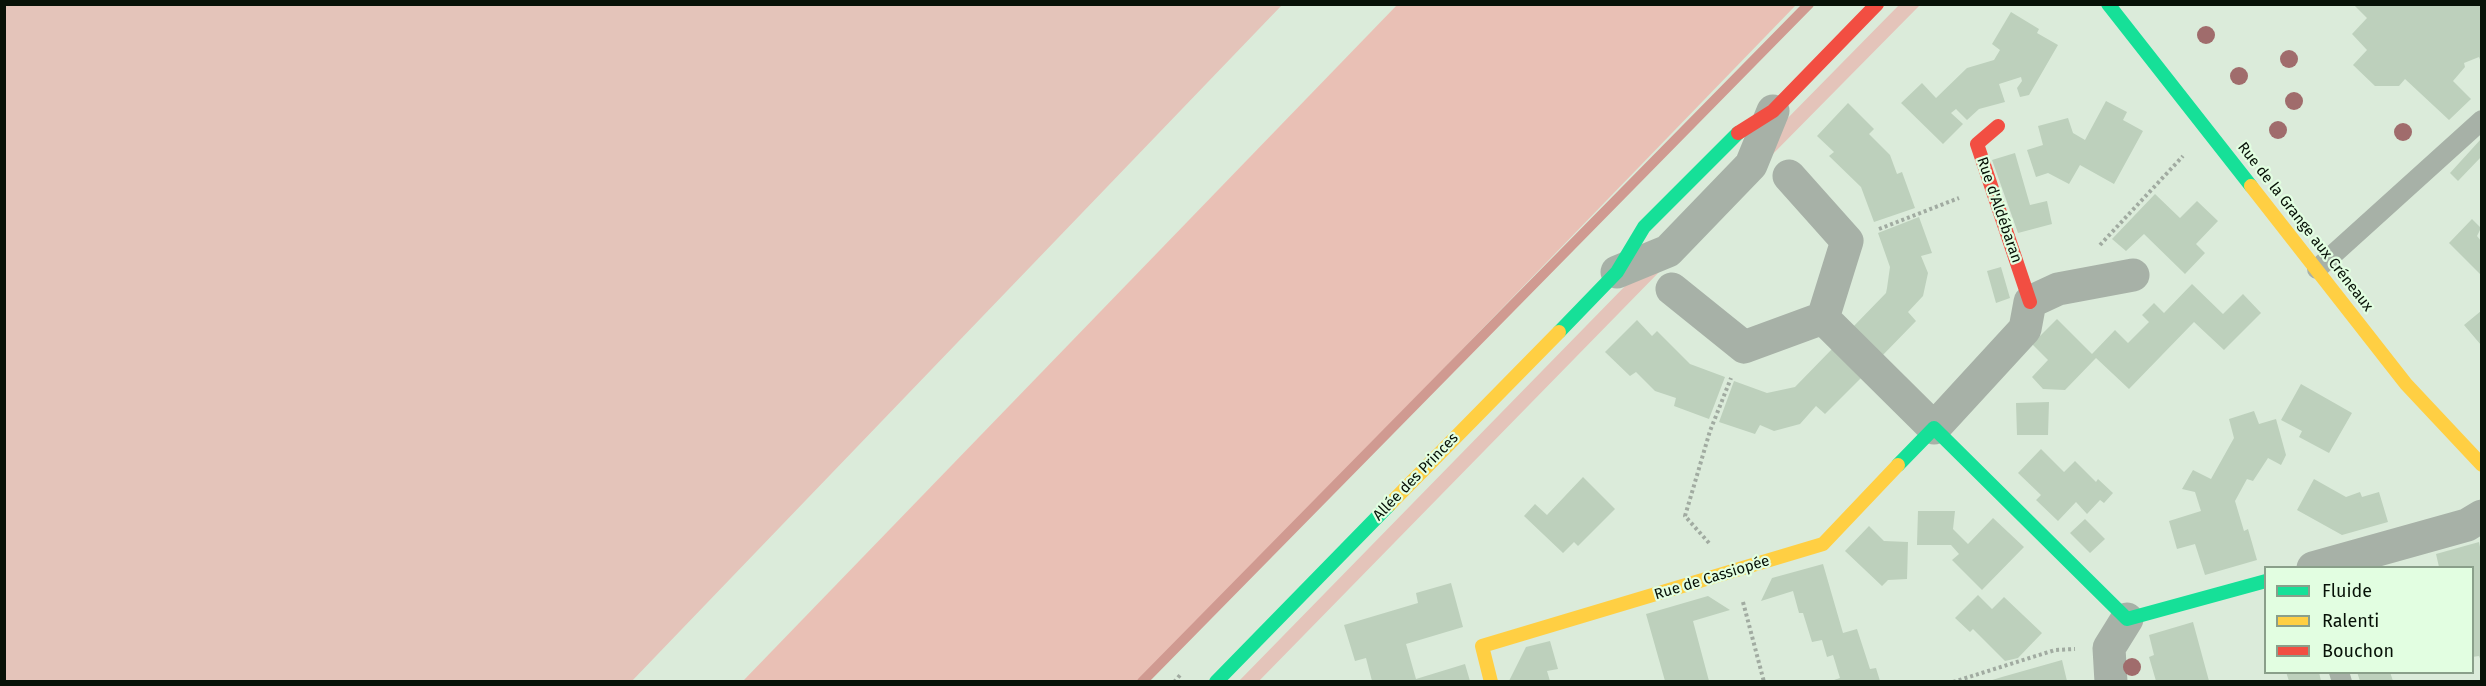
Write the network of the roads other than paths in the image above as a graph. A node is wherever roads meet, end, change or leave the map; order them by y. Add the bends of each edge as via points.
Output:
1 (1877, 4) edge
2 (2108, 4) edge
3 (1773, 111) joint
4 (2481, 120) edge
5 (1998, 126) dead end
6 (1789, 176) dead end
7 (2317, 269) junction
8 (1617, 272) joint
9 (2133, 275) dead end
10 (1672, 289) dead end
11 (2030, 302) junction
12 (1823, 318) junction
13 (1934, 428) junction
14 (2481, 465) edge
15 (2481, 516) edge
16 (2317, 566) edge
17 (2264, 581) edge
18 (2127, 619) junction
19 (1216, 681) edge
20 (1491, 681) edge
21 (2111, 681) edge

1 - 3 street, Allée des Princes
2 - 7 street, Rue de la Grange aux Créneaux
3 - 8 street, Allée des Princes via 1751,165 1668,250
4 - 7 lane
5 - 11 street, Rue d'Aldébaran via 1977,144
6 - 12 street via 1847,241
7 - 14 street, Rue de la Grange aux Créneaux via 2406,384
8 - 19 street, Allée des Princes
9 - 11 street via 2058,288
10 - 12 street via 1744,347
11 - 13 street via 2025,329
12 - 13 street
13 - 18 street
13 - 20 street, Rue de Cassiopée via 1823,544 1482,646
15 - 16 street via 2467,525
17 - 18 street
18 - 21 street via 2109,648

